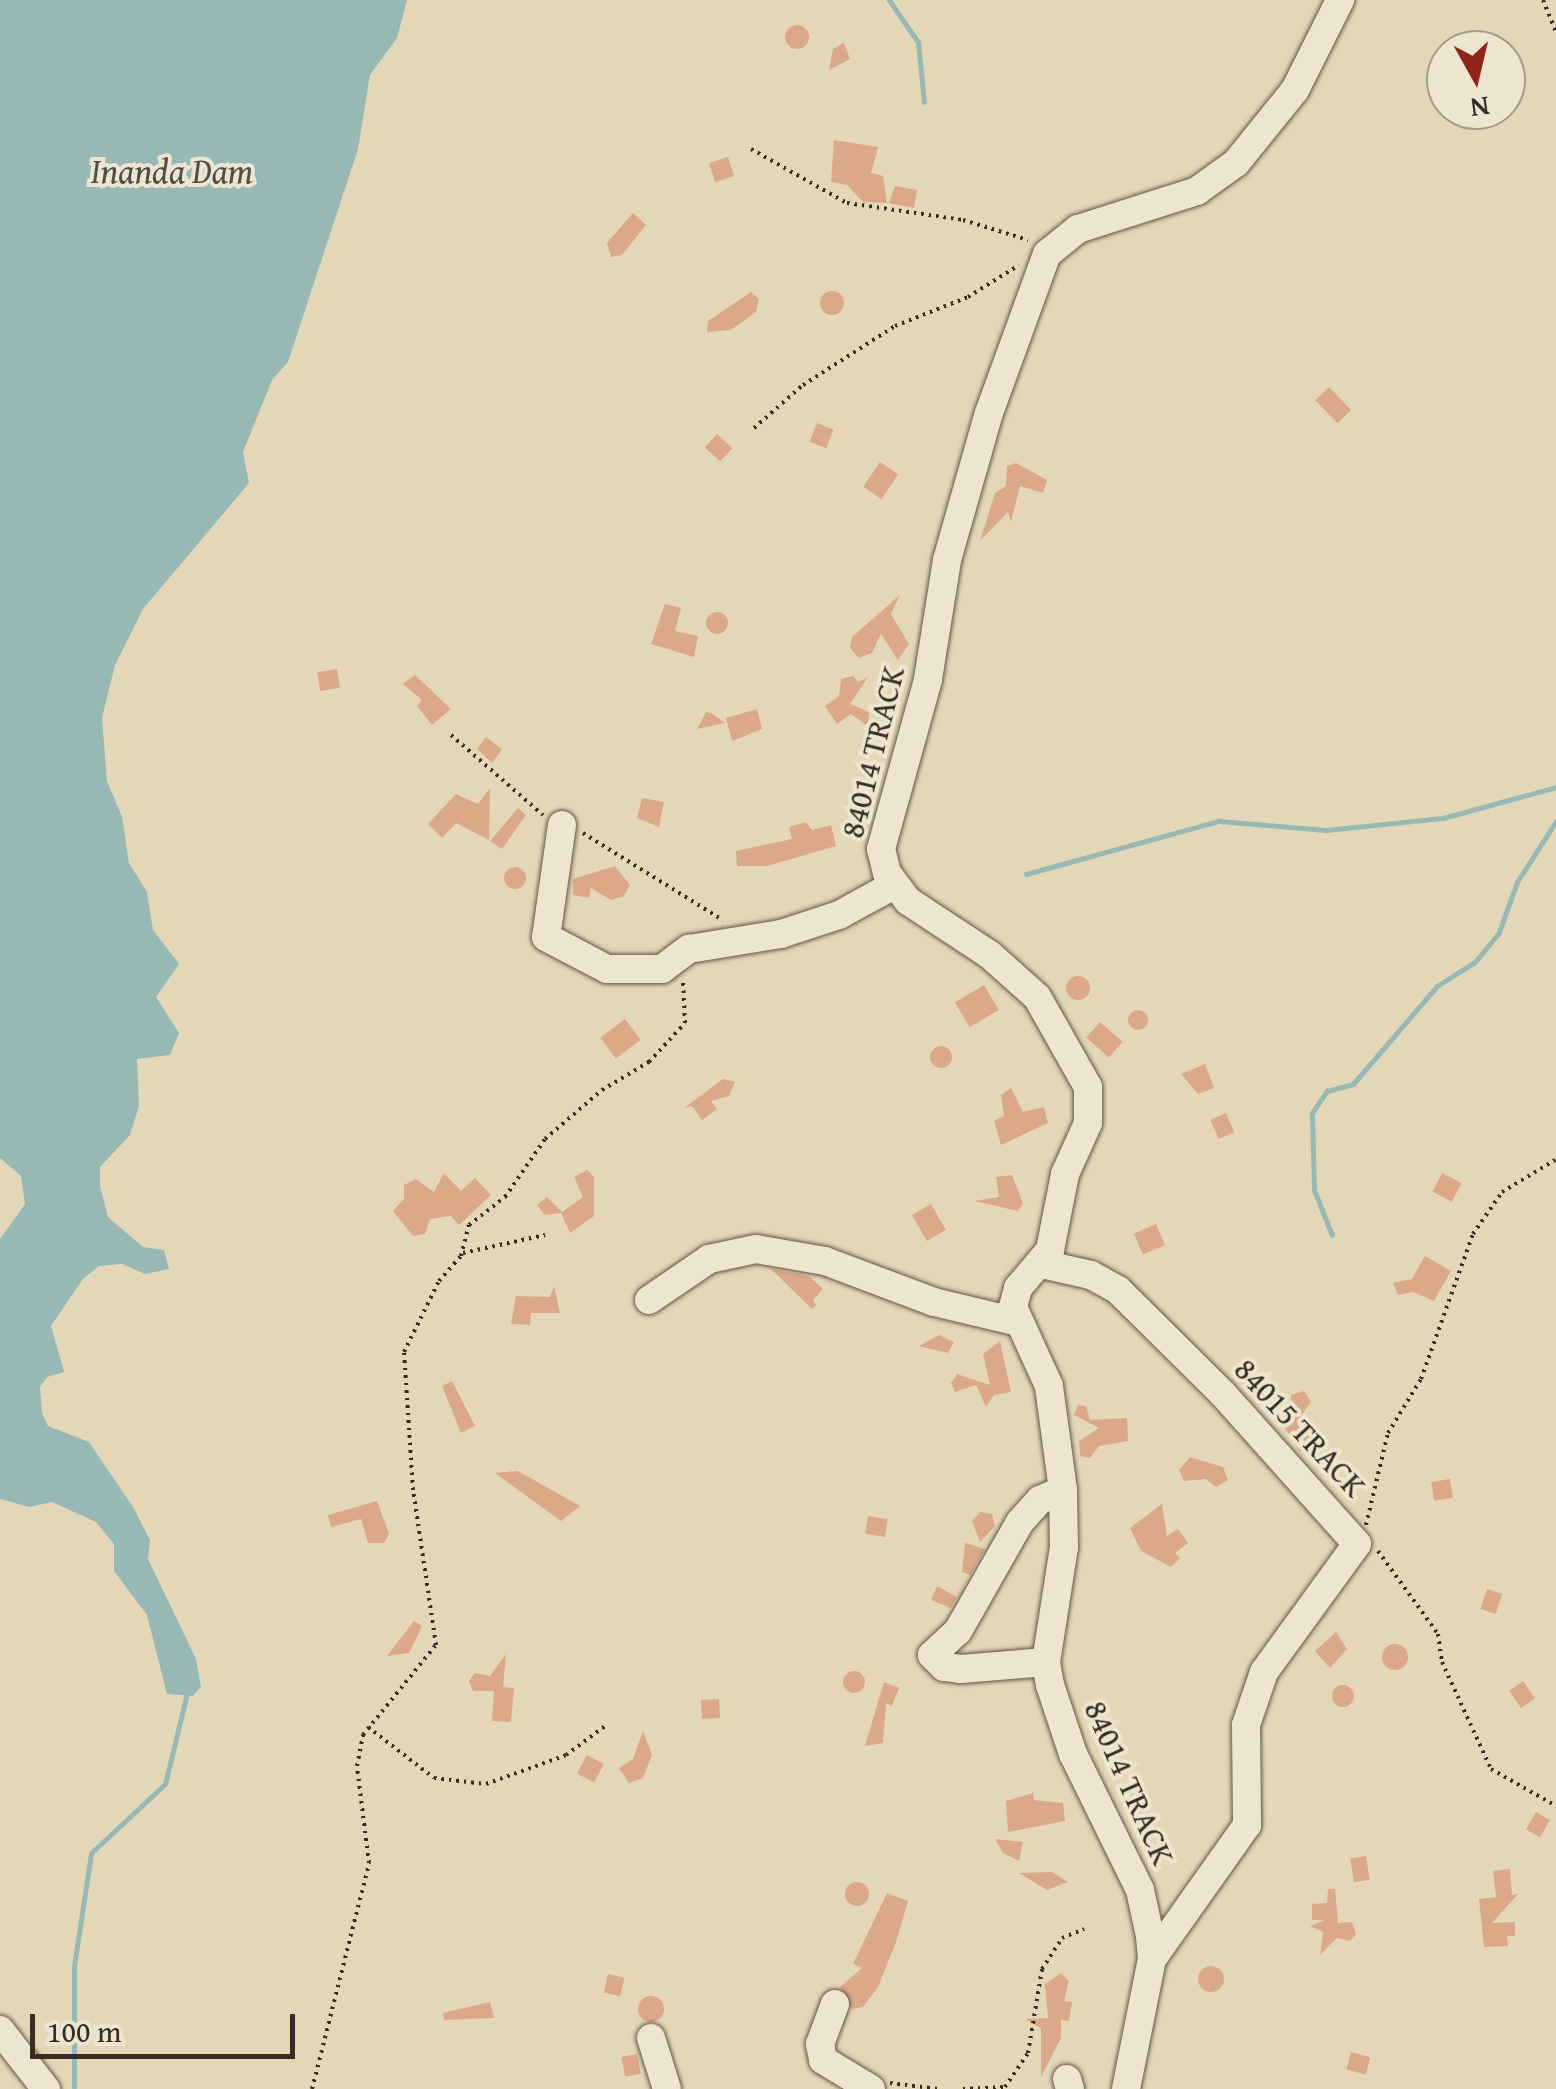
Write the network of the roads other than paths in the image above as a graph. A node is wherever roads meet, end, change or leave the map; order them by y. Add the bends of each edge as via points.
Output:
1 (1340, 0) edge
2 (562, 825) road end
3 (894, 885) junction
4 (1042, 1264) junction
5 (649, 1300) dead end
6 (1014, 1321) junction
7 (1064, 1490) junction
8 (1046, 1662) junction
9 (1152, 1959) junction
10 (836, 2004) dead end
11 (0, 2030) edge
12 (651, 2038) dead end
13 (869, 2085) edge
14 (46, 2089) edge
15 (667, 2089) edge
16 (1126, 2089) edge

1 - 3 street, 84014 TRACK via 1295,90 1236,163 1197,192 1094,222 1049,252 989,413 940,584 928,679 880,849
2 - 3 street via 546,936 607,969 662,969 685,952 839,915
3 - 4 street via 1015,974 1051,1015 1080,1066 1088,1123 1065,1174
4 - 6 street via 1018,1288
4 - 9 street, 84015 TRACK via 1091,1275 1118,1290 1360,1538 1264,1672 1246,1724 1247,1825
5 - 6 street via 709,1259 756,1249 825,1261 934,1302
6 - 7 street, 84014 TRACK via 1048,1386
7 - 8 street, 84014 TRACK via 1064,1548
7 - 8 street via 1040,1500 1020,1522 958,1630 932,1655 944,1668 960,1670
8 - 9 street, 84014 TRACK via 1073,1754 1140,1890
9 - 16 street, 84014 TRACK
10 - 13 street via 820,2044 823,2060
11 - 14 street
12 - 15 street

